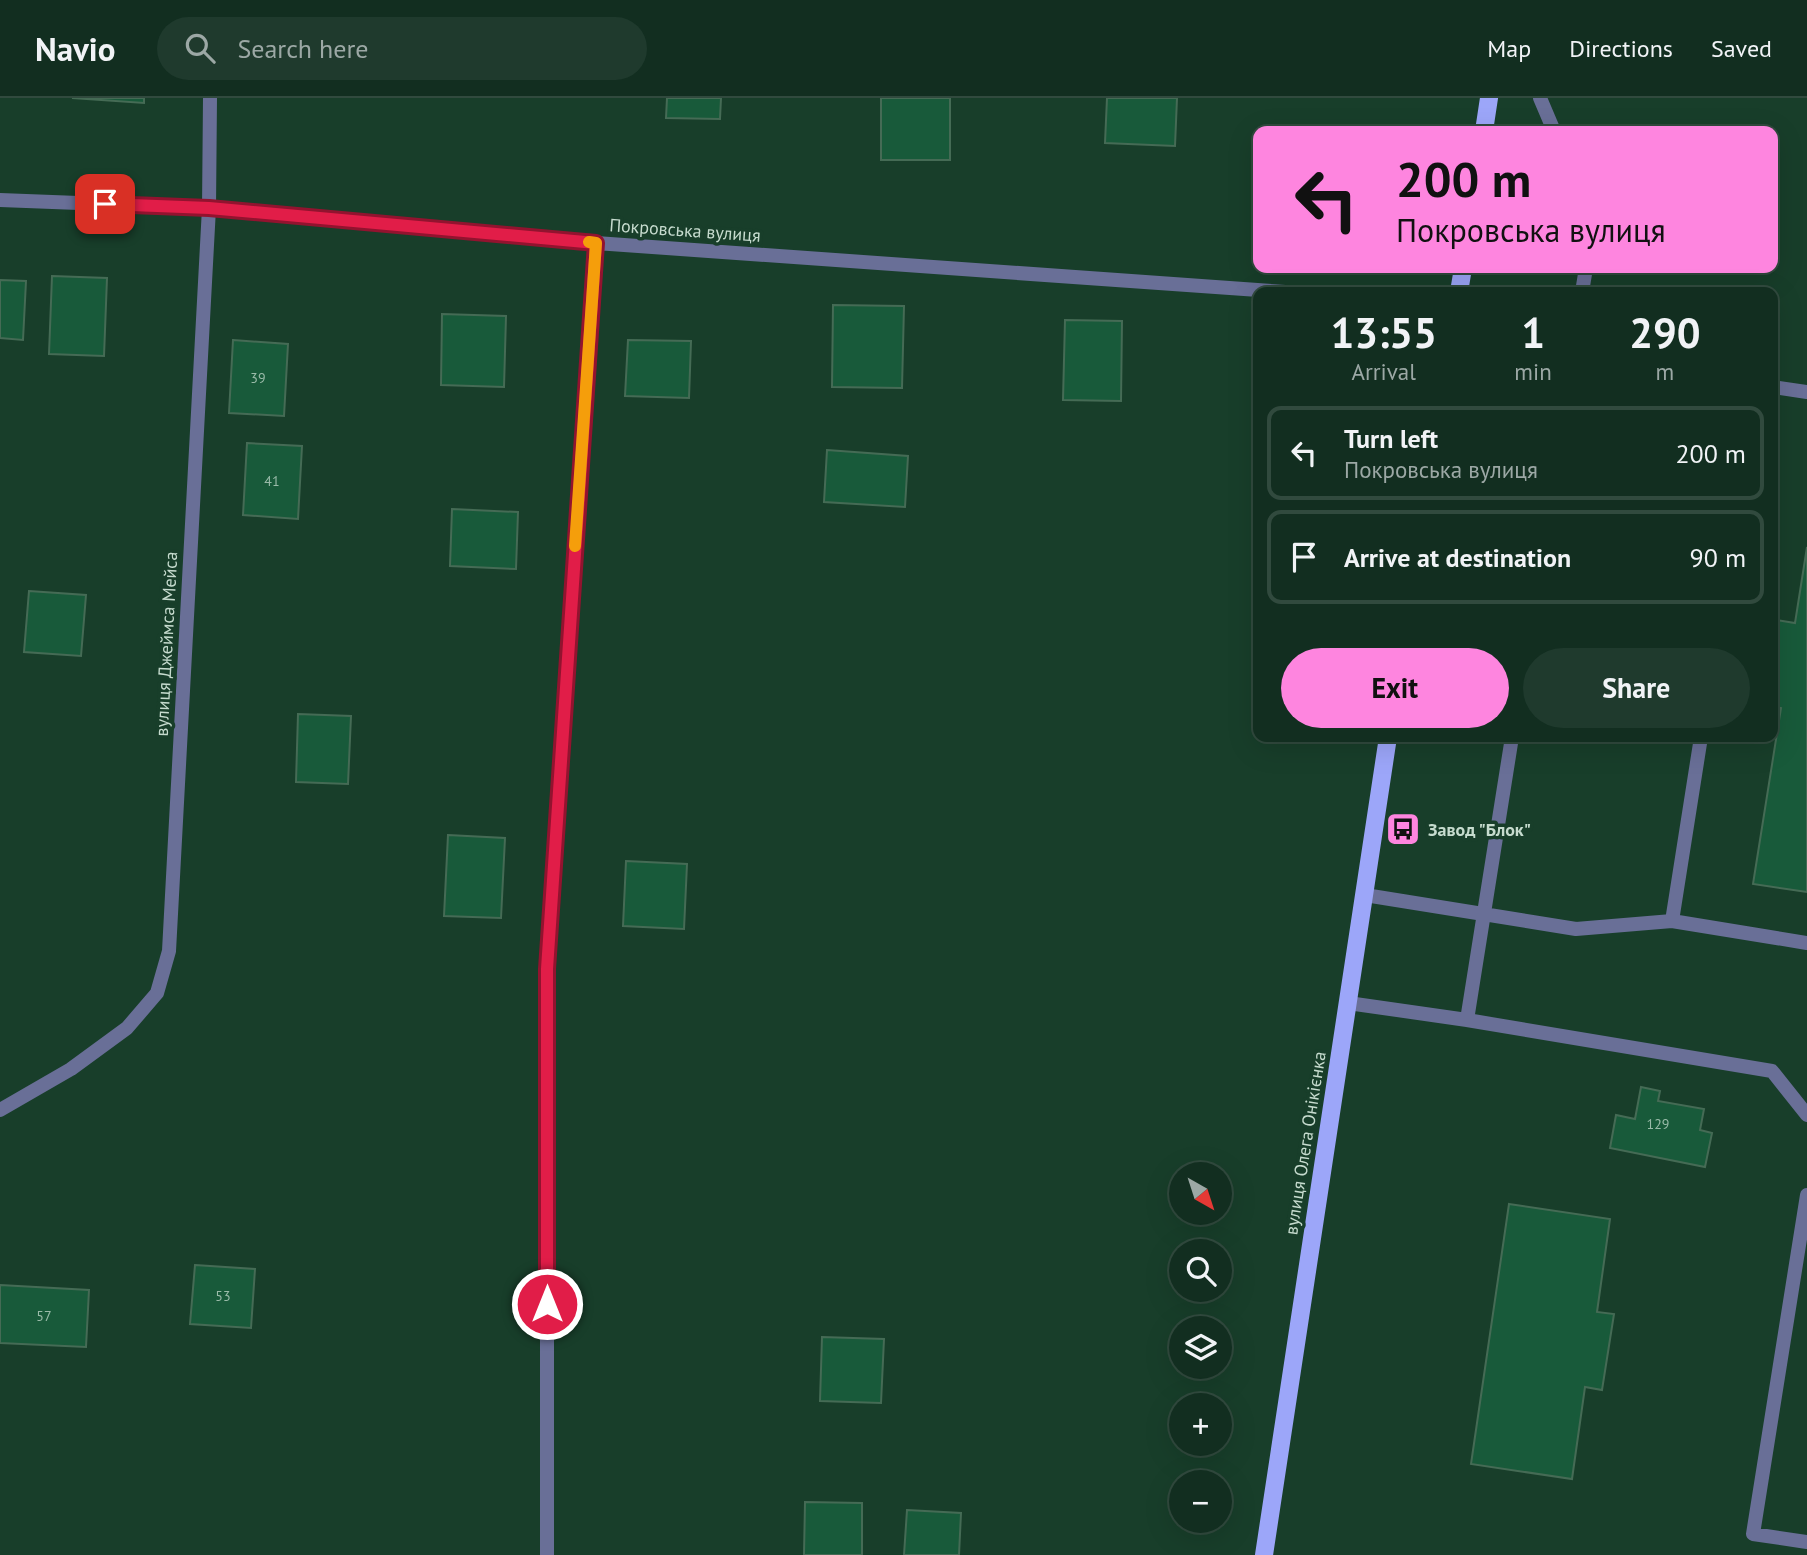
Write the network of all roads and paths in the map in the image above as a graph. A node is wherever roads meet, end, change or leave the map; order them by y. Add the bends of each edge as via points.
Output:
1 (210, 98) edge
2 (1489, 98) edge
3 (1540, 98) edge
4 (1485, 126) edge
5 (1551, 126) edge
6 (0, 200) edge
7 (209, 208) junction
8 (596, 243) junction
9 (1253, 290) edge
10 (1778, 388) edge
11 (1807, 392) edge
12 (1387, 742) edge
13 (1511, 742) edge
14 (1700, 742) edge
15 (1364, 895) junction
16 (1484, 915) junction
17 (1672, 922) junction
18 (1807, 943) edge
19 (1348, 1003) junction
20 (1467, 1020) junction
21 (0, 1110) edge
22 (1807, 1115) edge
23 (1807, 1195) edge
24 (1807, 1542) edge
25 (547, 1555) edge
26 (1264, 1555) edge

1 - 7 street, вулиця Джеймса Мейса
2 - 4 main road
3 - 5 street
6 - 7 street, Покровська вулиця
7 - 8 street, Покровська вулиця
7 - 21 street, вулиця Джеймса Мейса via 169,951 157,993 127,1028 71,1069
8 - 9 street, Покровська вулиця
8 - 25 street via 547,969
10 - 11 street
12 - 15 main road, вулиця Олега Онікієнка
13 - 16 street
14 - 17 street
15 - 16 street
15 - 19 main road, вулиця Олега Онікієнка
16 - 17 street via 1576,929
16 - 20 street
17 - 18 street
19 - 20 street
19 - 26 main road, вулиця Олега Онікієнка
20 - 22 street via 1772,1071
23 - 24 street via 1753,1534

